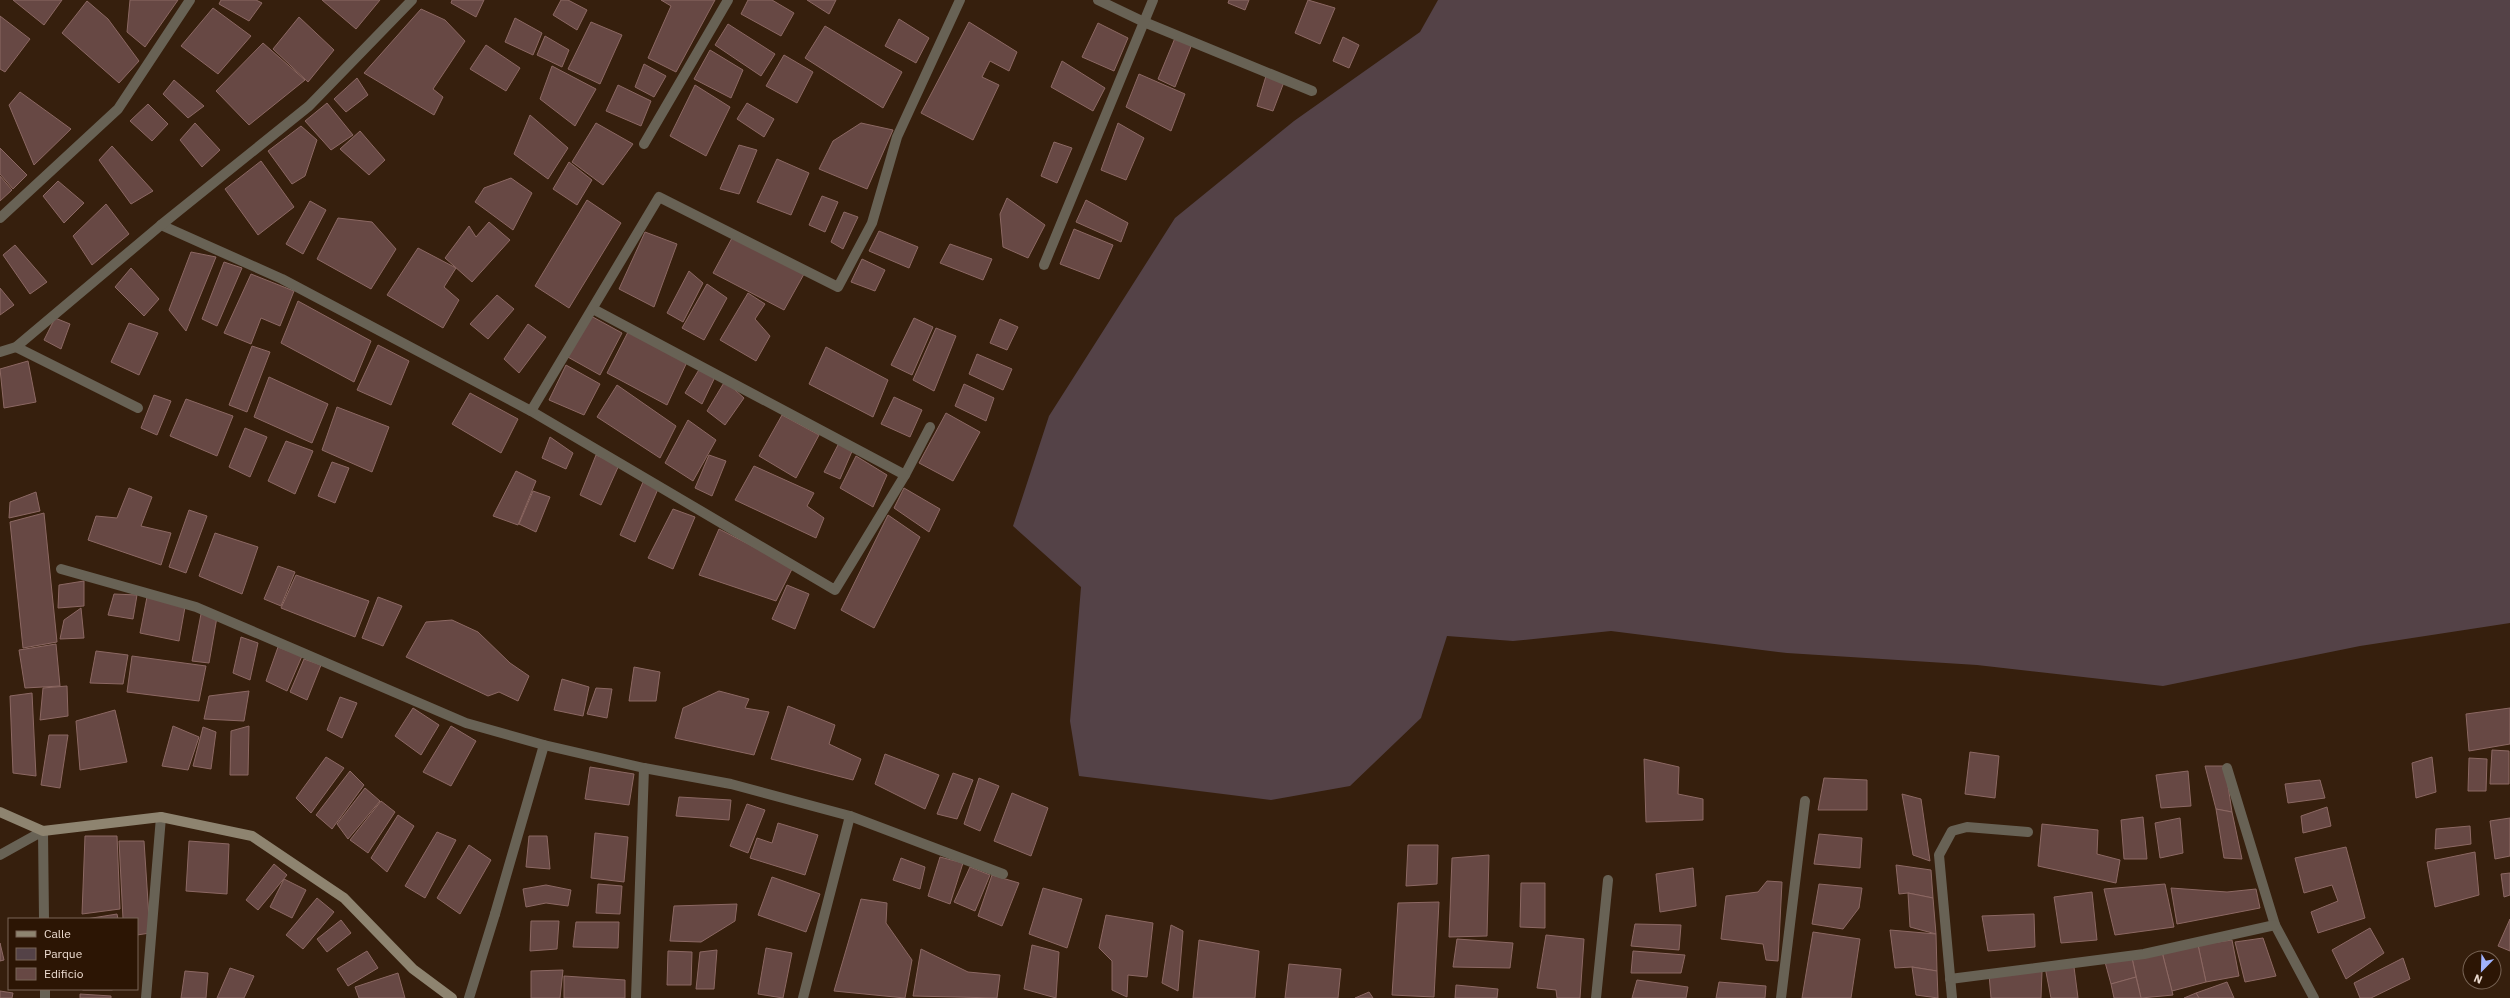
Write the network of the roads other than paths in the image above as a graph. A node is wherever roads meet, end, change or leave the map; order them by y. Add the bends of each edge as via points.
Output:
1 (190, 0) edge
2 (412, 0) edge
3 (728, 0) edge
4 (960, 0) edge
5 (1098, 0) edge
6 (1153, 0) edge
7 (1144, 22) junction
8 (1312, 91) dead end
9 (644, 144) dead end
10 (0, 218) edge
11 (161, 225) junction
12 (1044, 265) dead end
13 (593, 309) junction
14 (16, 347) junction
15 (0, 352) edge
16 (138, 408) dead end
17 (531, 411) junction
18 (930, 427) dead end
19 (905, 475) junction
20 (61, 569) dead end
21 (544, 745) junction
22 (644, 768) junction
23 (2227, 768) dead end
24 (1804, 801) dead end
25 (0, 812) edge
26 (850, 816) junction
27 (160, 817) junction
28 (43, 831) junction
29 (2028, 832) dead end
30 (0, 855) edge
31 (1003, 874) dead end
32 (1608, 880) dead end
33 (44, 918) edge
34 (2276, 926) junction
35 (1950, 979) junction
36 (146, 998) edge
37 (452, 998) edge
38 (468, 998) edge
39 (636, 998) edge
40 (803, 998) edge
41 (1596, 998) edge
42 (1781, 998) edge
43 (1952, 998) edge
44 (2314, 998) edge

1 - 10 street via 118,109
2 - 11 street via 309,106
3 - 9 street
4 - 13 street via 897,137 872,223 838,287 659,197
5 - 7 street
6 - 7 street
7 - 8 street
7 - 12 street
11 - 14 street
11 - 17 street via 282,279
13 - 17 street
13 - 19 street
14 - 15 street
14 - 16 street
17 - 19 street via 835,590
18 - 19 street
20 - 21 street via 196,607 466,723
21 - 22 street
21 - 38 street
22 - 26 street via 731,784
22 - 39 street
23 - 34 street
24 - 42 street
25 - 28 main road
26 - 31 street
26 - 40 street
27 - 28 main road
27 - 36 street
27 - 37 main road via 252,836 344,898 412,969
28 - 30 street
28 - 33 street
29 - 35 street via 1966,828 1952,831 1946,839 1939,855
32 - 41 street
34 - 35 street via 2144,954
34 - 44 street
35 - 43 street

